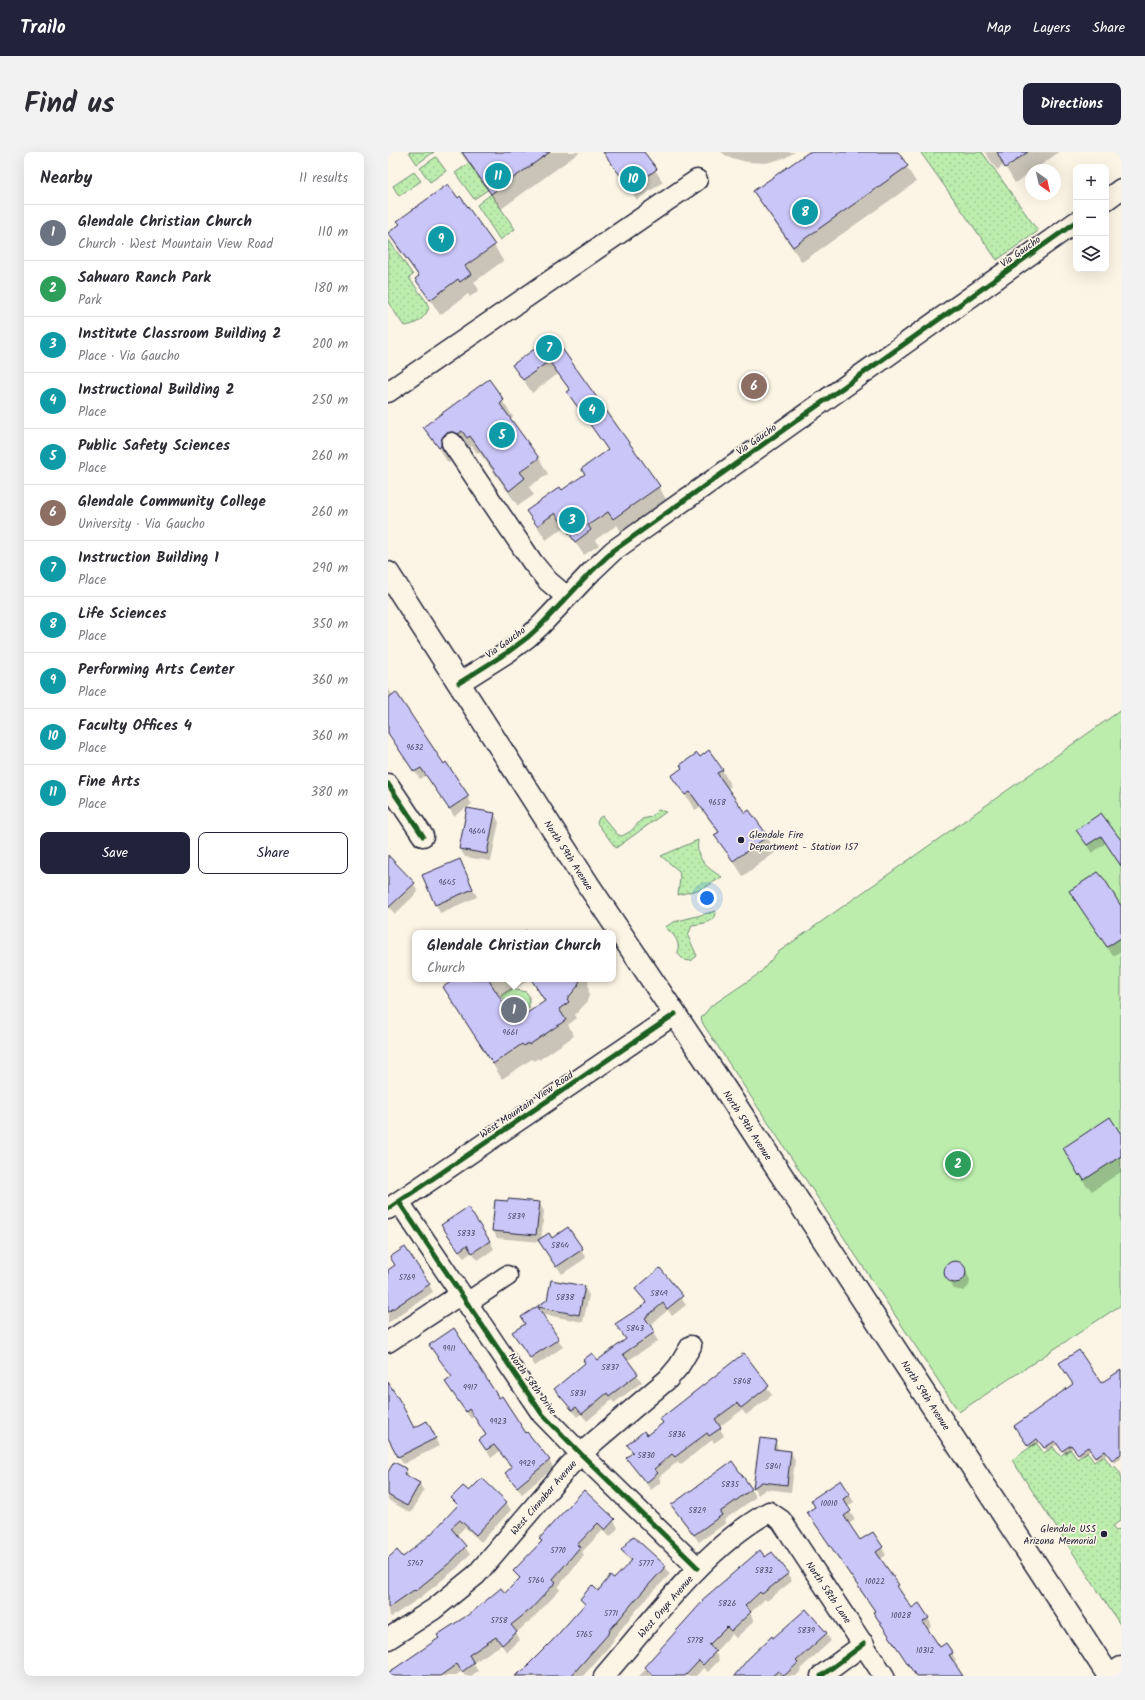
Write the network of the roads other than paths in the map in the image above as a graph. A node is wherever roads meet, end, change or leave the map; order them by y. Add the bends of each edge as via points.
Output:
1 (697, 180) dead end
2 (1121, 190) edge
3 (1109, 198) edge
4 (1073, 224) edge
5 (388, 392) edge
6 (452, 443) dead end
7 (388, 573) edge
8 (567, 597) junction
9 (459, 683) junction
10 (388, 784) edge
11 (422, 836) dead end
12 (675, 1014) junction
13 (393, 1205) edge
14 (507, 1276) dead end
15 (464, 1299) junction
16 (388, 1342) edge
17 (691, 1346) dead end
18 (581, 1454) junction
19 (769, 1512) joint
20 (698, 1568) junction
21 (388, 1639) edge
22 (864, 1644) junction
23 (1121, 1667) edge
24 (604, 1676) edge
25 (822, 1676) edge
26 (884, 1676) edge
27 (1109, 1676) edge

1 - 5 street
2 - 3 street
4 - 8 street, Via Gaucho via 613,551
6 - 8 street via 533,563
7 - 9 main road, North 59th Avenue
8 - 9 street, Via Gaucho via 528,637
9 - 12 main road, North 59th Avenue via 582,876
10 - 11 street
12 - 13 street, West Mountain View Road
12 - 27 main road, North 59th Avenue
13 - 15 street, North 58th Drive
14 - 15 street
15 - 16 street
15 - 18 street, North 58th Drive via 542,1414
17 - 18 street, West Cinnabar Avenue via 668,1379
18 - 20 street, North 58th Drive
18 - 21 street, West Cinnabar Avenue via 476,1575 434,1609
19 - 20 street, West Onyx Avenue via 754,1520
19 - 22 street, North 58th Lane via 781,1520
20 - 24 street, West Onyx Avenue
22 - 25 street
22 - 26 street, North 58th Lane
23 - 27 street

